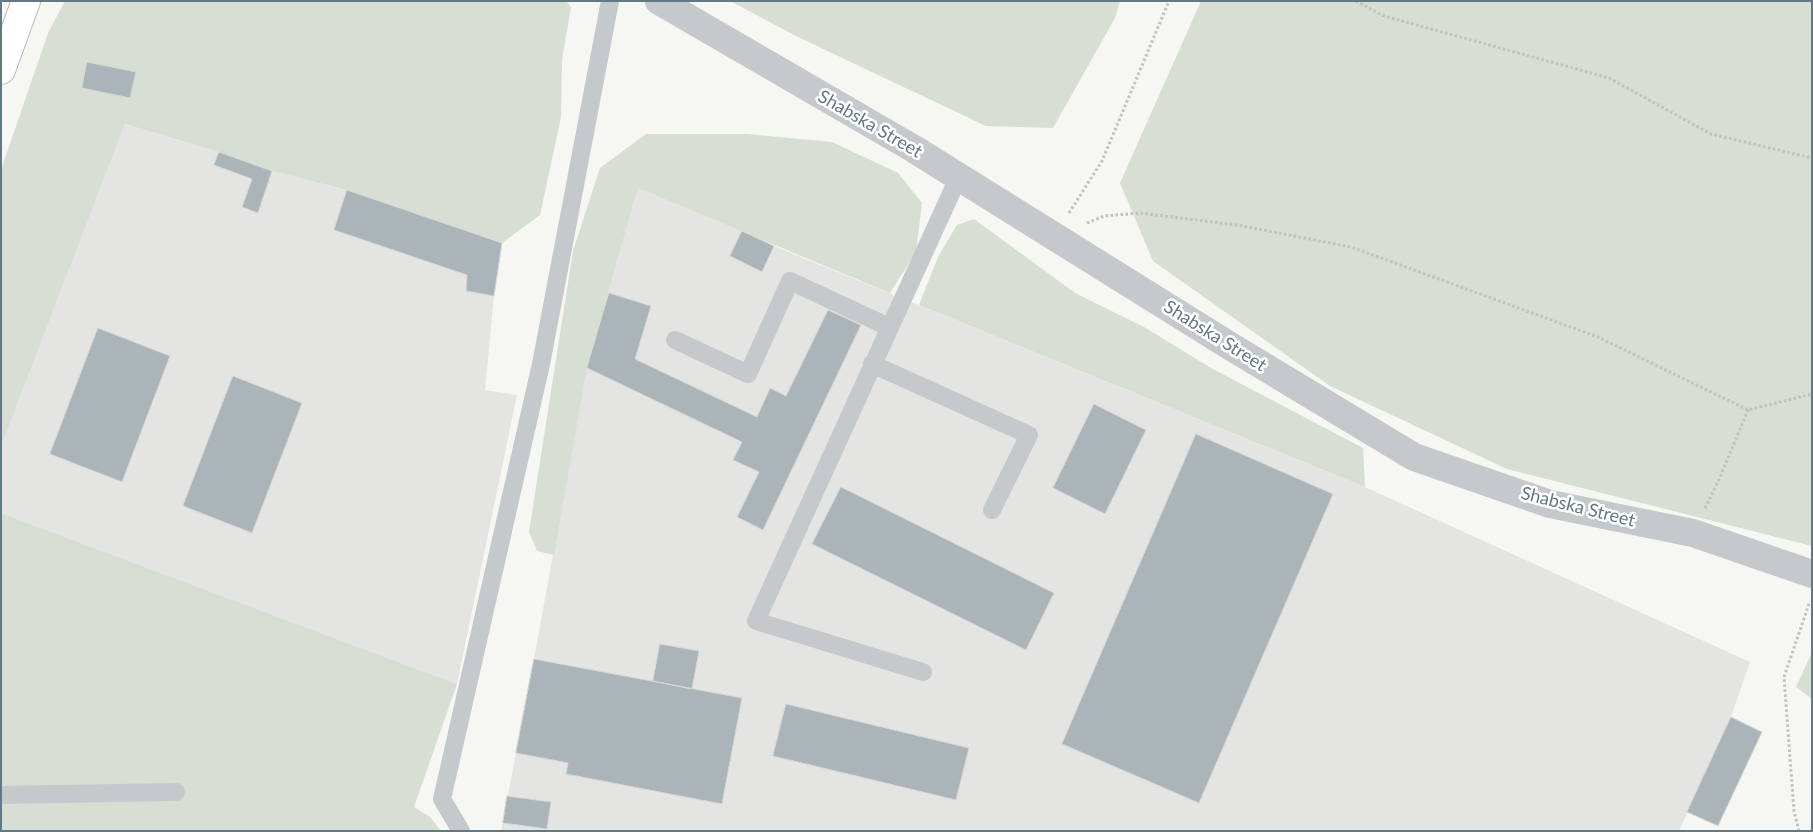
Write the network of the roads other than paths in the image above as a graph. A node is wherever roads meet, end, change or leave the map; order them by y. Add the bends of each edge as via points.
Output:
1 (26, 1) edge
2 (610, 1) edge
3 (659, 1) edge
4 (1, 70) edge
5 (958, 176) junction
6 (889, 327) junction
7 (675, 340) dead end
8 (872, 364) junction
9 (992, 510) dead end
10 (1812, 574) edge
11 (922, 672) dead end
12 (176, 792) dead end
13 (1, 795) edge
14 (461, 831) edge

1 - 4 street
2 - 14 lane via 541,364 442,799
3 - 5 street, Shabska Street
5 - 6 lane
5 - 10 street, Shabska Street via 1414,458 1550,504 1693,533
6 - 7 lane via 790,281 748,374
6 - 8 lane
8 - 9 lane via 1028,435
8 - 11 lane via 756,621
12 - 13 lane

